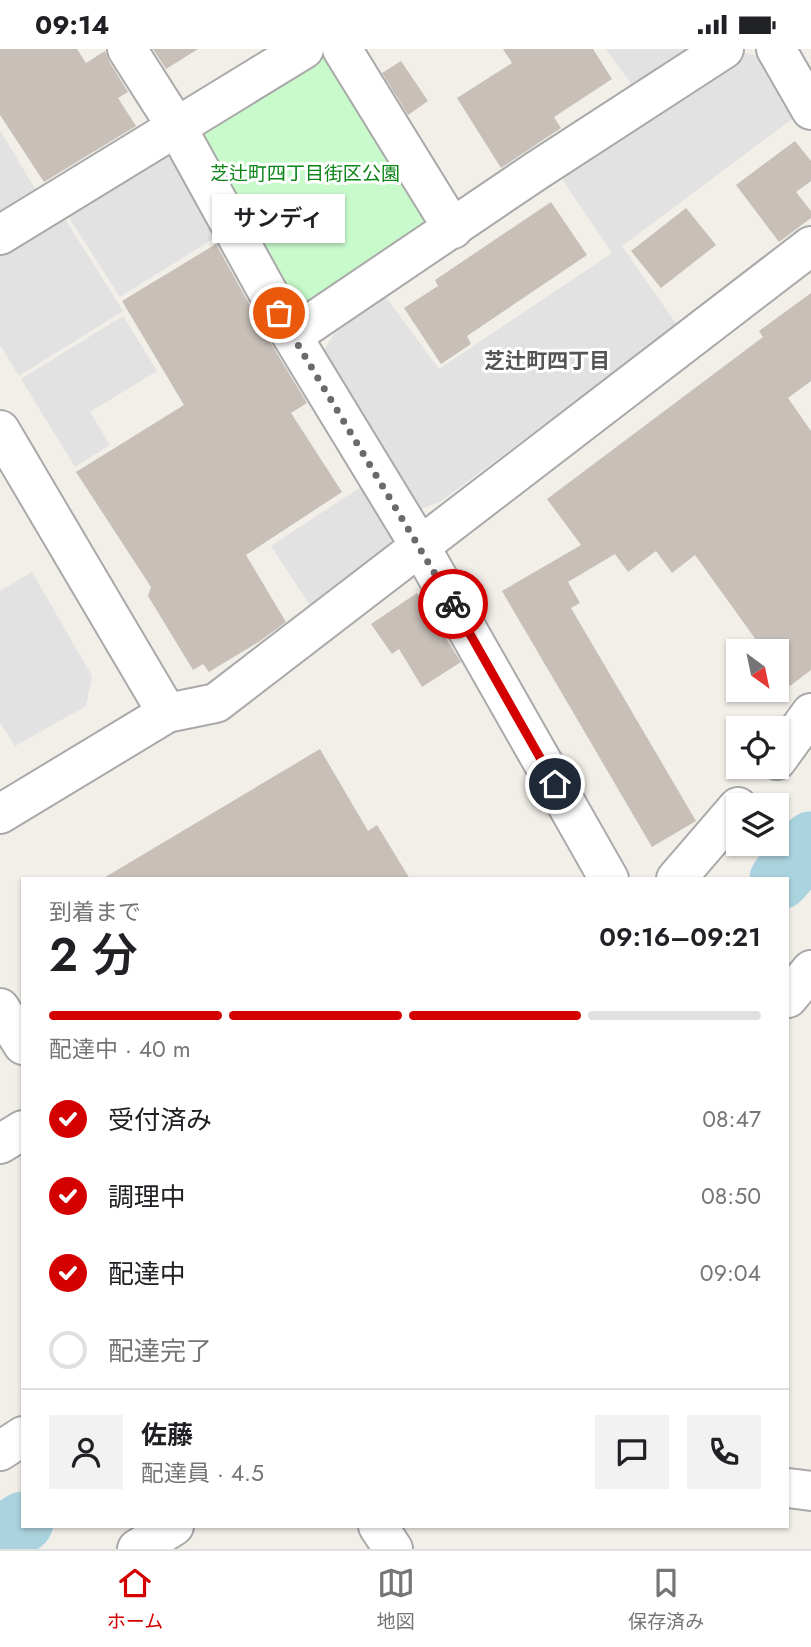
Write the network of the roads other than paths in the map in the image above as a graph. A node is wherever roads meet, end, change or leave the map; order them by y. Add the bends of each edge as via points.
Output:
1 (127, 49) edge
2 (304, 49) edge
3 (342, 49) edge
4 (724, 49) edge
5 (776, 49) edge
6 (811, 110) edge
7 (176, 126) junction
8 (453, 229) junction
9 (0, 235) edge
10 (811, 246) edge
11 (292, 336) junction
12 (0, 430) edge
13 (421, 548) junction
14 (167, 713) junction
15 (811, 713) edge
16 (789, 743) edge
17 (762, 779) edge
18 (750, 793) edge
19 (0, 814) edge
20 (726, 821) edge
21 (608, 877) edge
22 (678, 877) edge
23 (811, 970) edge
24 (789, 997) edge
25 (0, 1008) edge
26 (21, 1042) edge
27 (21, 1131) edge
28 (0, 1144) edge
29 (21, 1437) edge
30 (0, 1451) edge
31 (789, 1488) edge
32 (811, 1491) edge
33 (174, 1528) edge
34 (178, 1528) edge
35 (379, 1528) edge
36 (137, 1549) edge
37 (193, 1549) edge
38 (393, 1549) edge

1 - 7 street
2 - 7 street
3 - 8 street
4 - 8 street
5 - 6 street
7 - 9 street
7 - 11 street
8 - 11 street
10 - 13 street
11 - 13 street
12 - 14 street
13 - 14 street via 216,703
13 - 21 street
14 - 19 street
15 - 16 street
17 - 18 street
20 - 22 street
23 - 24 street
25 - 26 street
27 - 28 street
29 - 30 street
31 - 32 street
33 - 36 street
34 - 37 street
35 - 38 street

